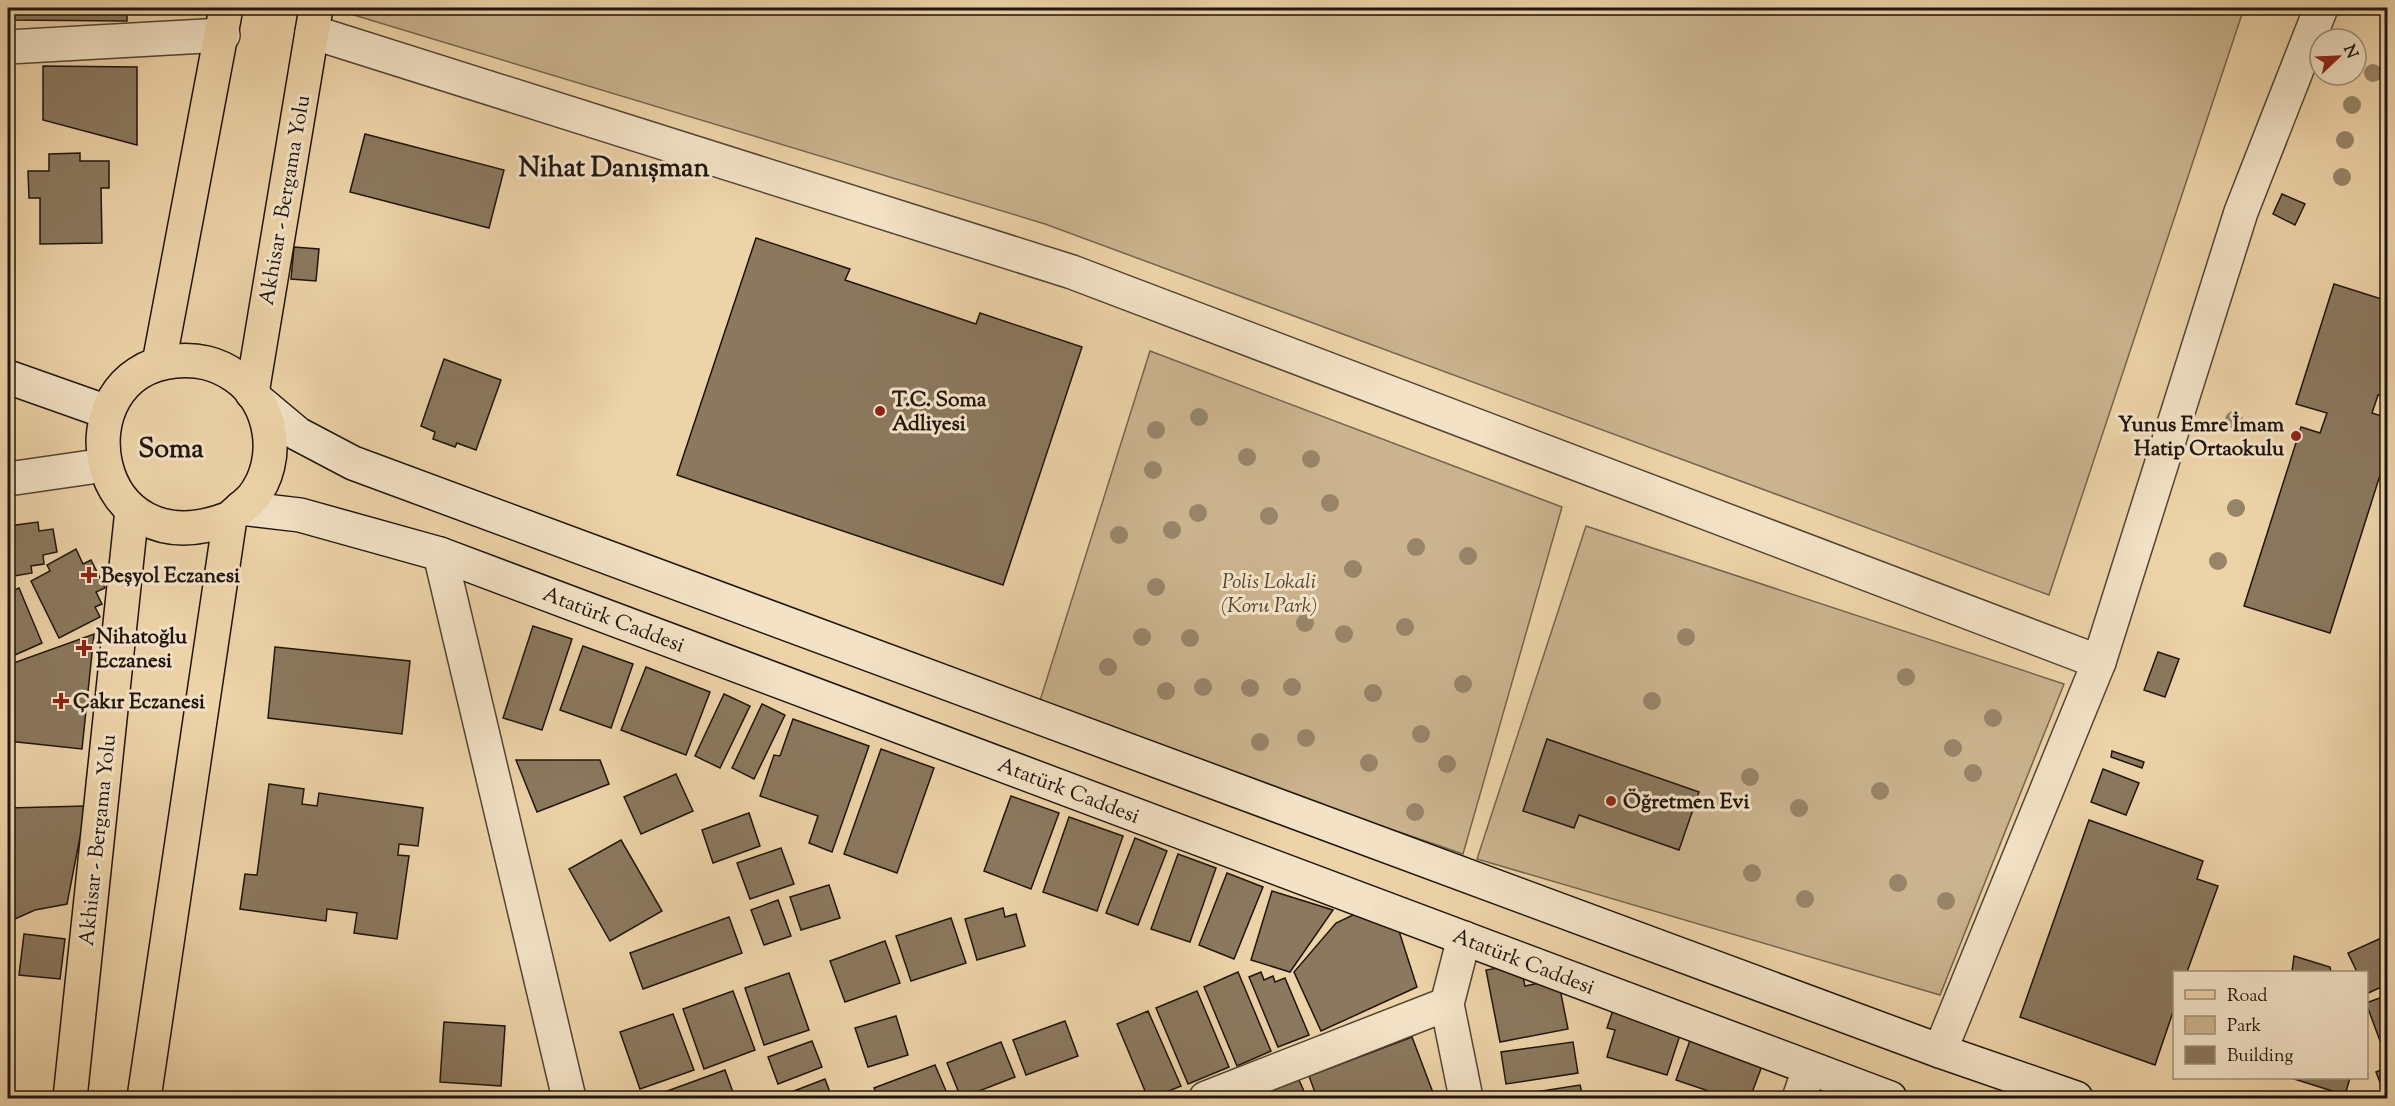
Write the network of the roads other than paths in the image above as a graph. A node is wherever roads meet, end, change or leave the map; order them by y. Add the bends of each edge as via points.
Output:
1 (2321, 8) edge
2 (314, 20) edge
3 (225, 21) edge
4 (8, 47) edge
5 (159, 363) junction
6 (8, 377) edge
7 (256, 398) junction
8 (107, 412) junction
9 (105, 465) junction
10 (8, 479) edge
11 (132, 510) junction
12 (235, 513) junction
13 (440, 554) junction
14 (2099, 662) junction
15 (1464, 938) junction
16 (1447, 1004) junction
17 (1940, 1051) junction
18 (1804, 1084) edge
19 (70, 1098) edge
20 (144, 1098) edge
21 (569, 1098) edge
22 (1206, 1098) edge
23 (1466, 1098) edge
24 (1890, 1098) edge
25 (2076, 1098) edge

1 - 14 street via 2241,212
2 - 7 main road, Akhisar - Bergama Yolu
2 - 14 street via 1072,272
3 - 4 street
3 - 5 main road
5 - 7 main road, Akhisar - Bergama Yolu via 189,360 217,364 240,379
5 - 8 main road, Akhisar - Bergama Yolu via 128,382
6 - 8 street
7 - 12 main road, Akhisar - Bergama Yolu via 271,434 268,467 254,496
7 - 17 street via 298,434 353,463
8 - 9 main road, Akhisar - Bergama Yolu via 101,449
9 - 10 street
9 - 11 main road, Akhisar - Bergama Yolu via 110,483
11 - 12 main road, Akhisar - Bergama Yolu via 154,523 180,529 205,528
11 - 19 main road, Akhisar - Bergama Yolu
12 - 13 street, Atatürk Caddesi via 300,514
12 - 20 main road
13 - 15 street, Atatürk Caddesi
13 - 21 street
14 - 17 street
15 - 16 street
15 - 18 street, Atatürk Caddesi
16 - 22 street
16 - 23 street
17 - 25 street
18 - 24 street, Atatürk Caddesi

